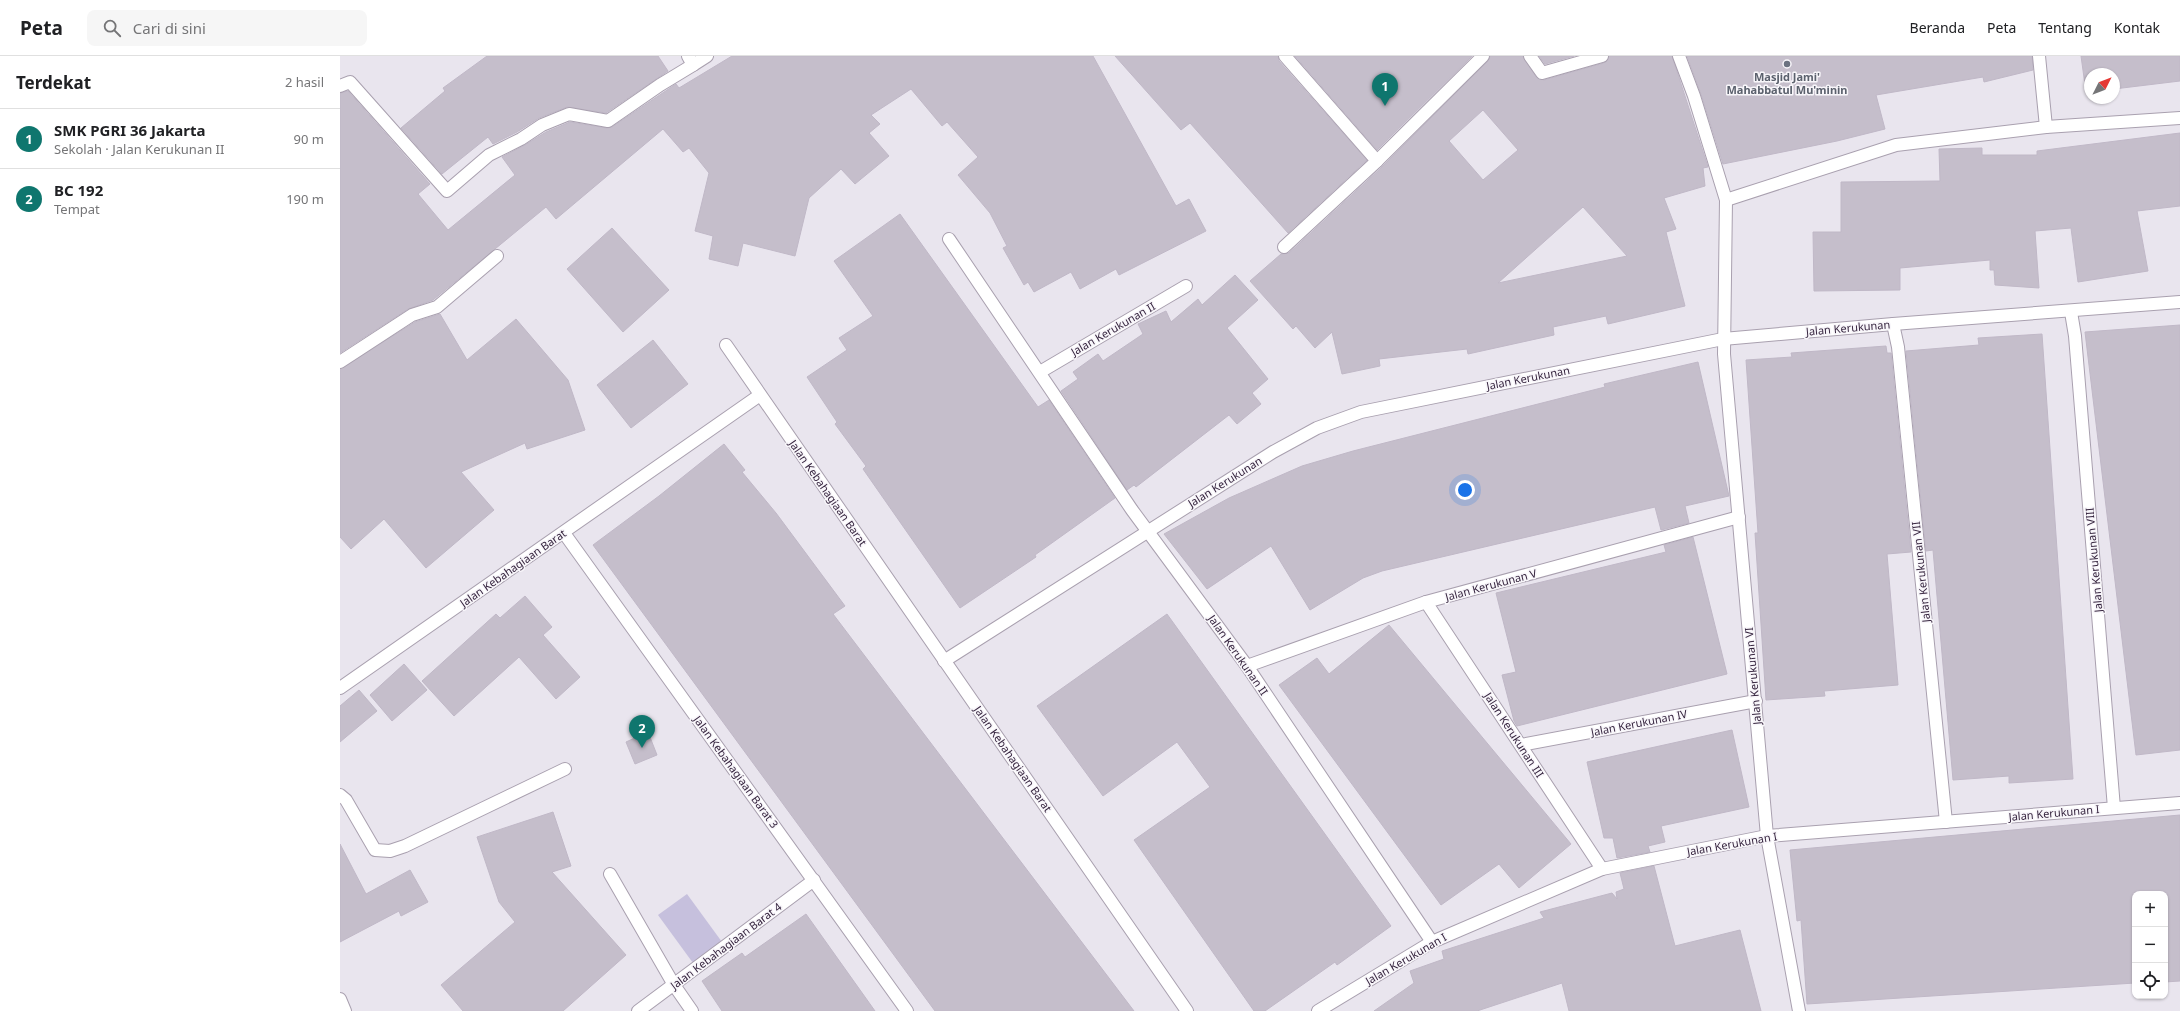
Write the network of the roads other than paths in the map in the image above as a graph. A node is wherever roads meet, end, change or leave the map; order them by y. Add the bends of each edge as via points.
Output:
1 (708, 56) edge
2 (1285, 56) edge
3 (1483, 56) edge
4 (1530, 56) edge
5 (1602, 56) edge
6 (1679, 56) edge
7 (2039, 56) edge
8 (691, 60) edge
9 (340, 86) edge
10 (2180, 118) edge
11 (2046, 127) junction
12 (1377, 161) junction
13 (1726, 200) junction
14 (949, 239) dead end
15 (1284, 247) dead end
16 (497, 256) dead end
17 (1186, 286) dead end
18 (2180, 302) edge
19 (2071, 312) junction
20 (1893, 324) junction
21 (1723, 339) junction
22 (726, 345) dead end
23 (340, 362) edge
24 (1040, 372) junction
25 (760, 395) junction
26 (1739, 517) junction
27 (1148, 530) junction
28 (564, 533) junction
29 (1426, 602) junction
30 (944, 661) junction
31 (1247, 666) junction
32 (340, 688) edge
33 (1756, 701) junction
34 (1521, 745) junction
35 (565, 769) dead end
36 (340, 794) edge
37 (2180, 803) edge
38 (2114, 808) junction
39 (1946, 822) junction
40 (1767, 836) junction
41 (1602, 869) junction
42 (610, 874) dead end
43 (814, 880) junction
44 (1432, 942) junction
45 (674, 985) junction
46 (340, 999) edge
47 (346, 1011) edge
48 (638, 1011) edge
49 (692, 1011) edge
50 (907, 1011) edge
51 (1187, 1011) edge
52 (1318, 1011) edge
53 (1799, 1011) edge

1 - 8 street
2 - 12 street
3 - 12 street
4 - 5 street via 1542,73
6 - 13 street, Jalan Kerukunan VI
7 - 11 street
8 - 9 street via 608,121 569,114 542,125 521,139 489,154 447,190 350,82
10 - 11 street
11 - 13 street via 1896,145
12 - 15 street
13 - 21 street, Jalan Kerukunan VI
14 - 24 street, Jalan Kerukunan II
16 - 23 street via 437,307 412,315
17 - 24 street, Jalan Kerukunan II
18 - 19 street, Jalan Kerukunan
19 - 20 street, Jalan Kerukunan
19 - 38 street, Jalan Kerukunan VIII via 2076,344
20 - 21 street, Jalan Kerukunan
20 - 39 street, Jalan Kerukunan VII via 1898,347
21 - 26 street, Jalan Kerukunan VI
21 - 27 street, Jalan Kerukunan via 1361,412 1317,428 1273,452
22 - 25 street
24 - 27 street, Jalan Kerukunan II
25 - 28 street, Jalan Kebahagiaan Barat
25 - 30 street, Jalan Kebahagiaan Barat
26 - 29 street, Jalan Kerukunan V
26 - 33 street, Jalan Kerukunan VI
27 - 30 street, Jalan Kerukunan
27 - 31 street, Jalan Kerukunan II
28 - 32 street, Jalan Kebahagiaan Barat
28 - 43 street, Jalan Kebahagiaan Barat 3
29 - 31 street, Jalan Kerukunan V
29 - 34 street, Jalan Kerukunan III
30 - 51 street, Jalan Kebahagiaan Barat
31 - 44 street, Jalan Kerukunan II
33 - 34 street, Jalan Kerukunan IV
33 - 40 street, Jalan Kerukunan VI
34 - 41 street, Jalan Kerukunan III
35 - 36 street via 390,851 375,850
37 - 38 street, Jalan Kerukunan I
38 - 39 street, Jalan Kerukunan I
39 - 40 street, Jalan Kerukunan I
40 - 41 street, Jalan Kerukunan I
40 - 53 street, Jalan Kerukunan VI
41 - 44 street, Jalan Kerukunan I
42 - 45 street
43 - 45 street, Jalan Kebahagiaan Barat 4
43 - 50 street, Jalan Kebahagiaan Barat 3
44 - 52 street, Jalan Kerukunan I
45 - 48 street, Jalan Kebahagiaan Barat 4
45 - 49 street
46 - 47 street

